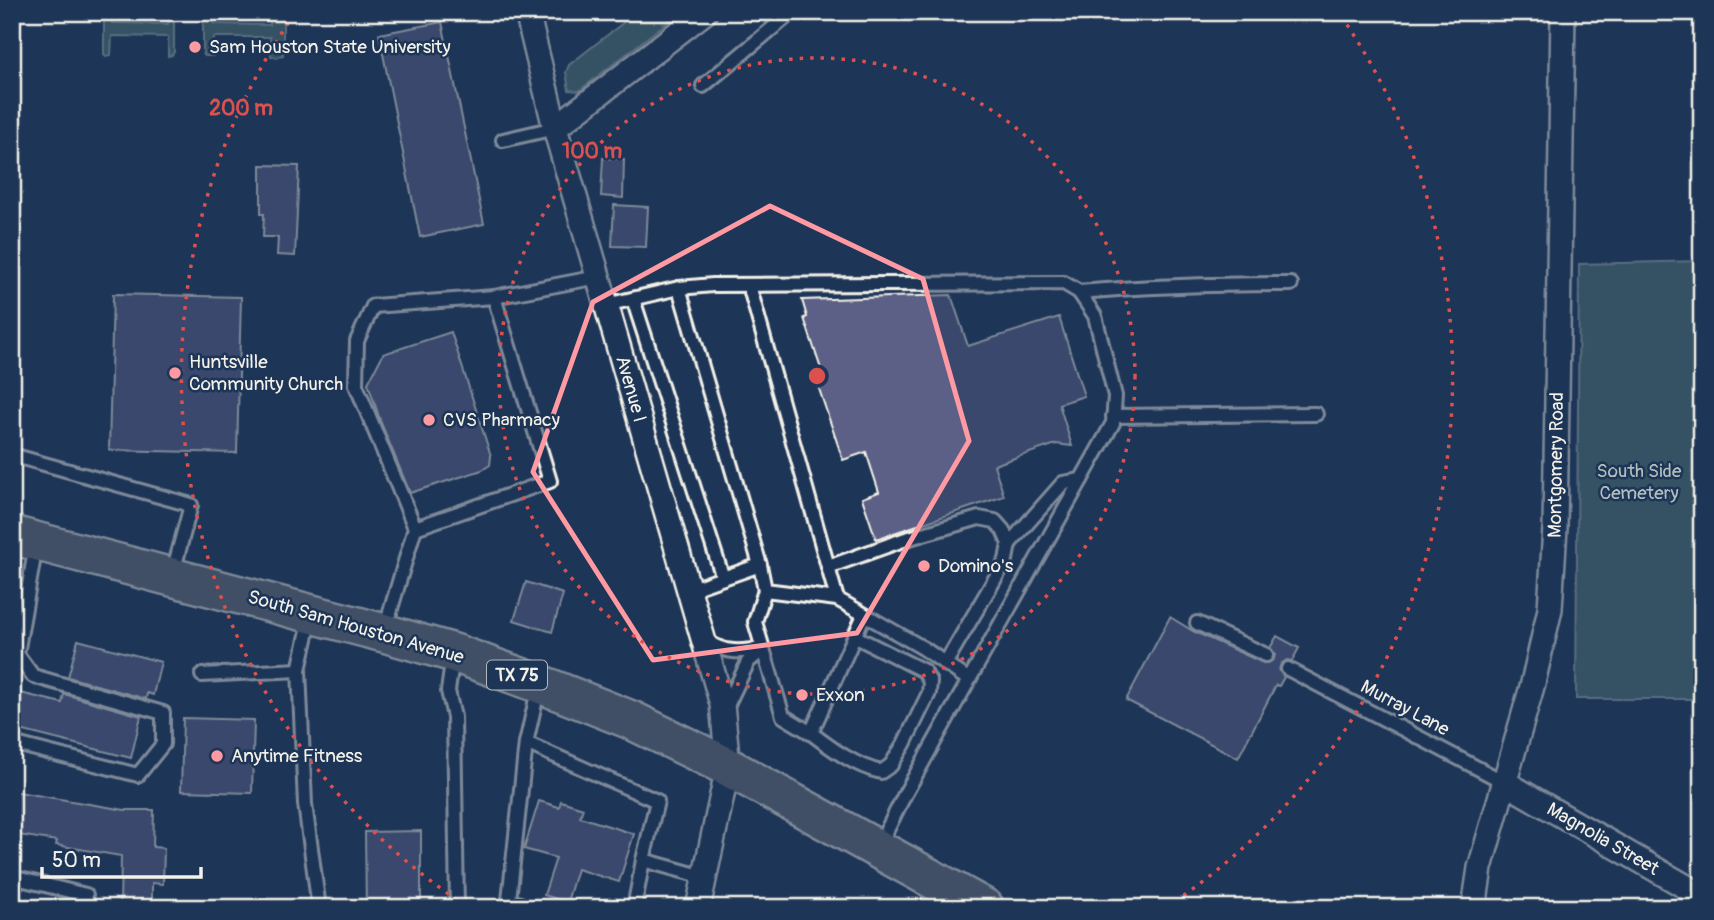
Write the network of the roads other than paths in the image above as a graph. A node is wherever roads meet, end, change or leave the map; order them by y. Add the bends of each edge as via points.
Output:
1 (527, 12) edge
2 (705, 12) edge
3 (792, 12) edge
4 (1563, 12) edge
5 (703, 86) dead end
6 (555, 128) junction
7 (503, 141) dead end
8 (598, 277) junction
9 (1291, 284) dead end
10 (749, 285) junction
11 (679, 288) junction
12 (1079, 292) junction
13 (494, 297) junction
14 (633, 299) junction
15 (606, 305) junction
16 (1316, 414) dead end
17 (1113, 416) junction
18 (12, 454) edge
19 (1081, 480) junction
20 (415, 528) junction
21 (25, 538) edge
22 (1009, 544) junction
23 (760, 565) junction
24 (828, 567) junction
25 (172, 577) junction
26 (723, 578) junction
27 (688, 590) junction
28 (765, 590) junction
29 (837, 600) junction
30 (311, 614) junction
31 (864, 615) junction
32 (1198, 623) dead end
33 (384, 633) junction
34 (854, 636) junction
35 (703, 639) junction
36 (763, 649) junction
37 (454, 653) junction
38 (15, 654) edge
39 (1266, 656) dead end
40 (945, 664) junction
41 (1288, 668) dead end
42 (299, 670) junction
43 (202, 674) dead end
44 (969, 680) junction
45 (540, 684) junction
46 (723, 715) junction
47 (811, 733) junction
48 (12, 743) edge
49 (526, 743) junction
50 (728, 767) junction
51 (1504, 782) junction
52 (878, 849) junction
53 (643, 860) junction
54 (12, 877) edge
55 (704, 877) junction
56 (1702, 896) edge
57 (972, 904) edge
58 (85, 908) edge
59 (319, 908) edge
60 (457, 908) edge
61 (530, 908) edge
62 (634, 908) edge
63 (698, 908) edge
64 (1474, 908) edge

1 - 6 street, Avenue I
2 - 6 street
3 - 5 lane
4 - 51 street, Montgomery Road via 1550,609
6 - 7 lane
6 - 8 street, Avenue I
8 - 13 lane
8 - 15 street, Avenue I
9 - 12 lane
10 - 11 lane
10 - 12 lane via 1064,284
10 - 24 lane
11 - 14 lane
11 - 23 lane
12 - 17 lane via 1095,316 1115,396
13 - 20 lane via 550,481
13 - 20 lane via 373,306 357,341 356,385
14 - 15 lane
14 - 26 lane
15 - 27 street, Avenue I
16 - 17 lane
17 - 19 lane
18 - 25 lane via 191,505
19 - 22 lane via 1063,482
19 - 44 lane
20 - 33 lane
21 - 25 main road, South Sam Houston Avenue / TX 75
21 - 38 lane
22 - 24 lane via 995,521 979,518
22 - 40 lane via 1006,560
23 - 26 lane
23 - 28 lane
24 - 29 lane
25 - 30 main road, South Sam Houston Avenue / TX 75
26 - 27 lane
27 - 35 street, Avenue I
28 - 29 lane
28 - 36 lane via 755,622
29 - 31 lane
30 - 33 main road, South Sam Houston Avenue / TX 75
30 - 42 lane
31 - 34 lane
31 - 40 lane
32 - 39 lane
33 - 37 main road, South Sam Houston Avenue / TX 75
34 - 47 lane
34 - 47 lane via 924,671 929,693 904,744 881,772 867,769
35 - 36 lane via 719,649
35 - 46 street, Avenue I
36 - 46 lane via 748,662
36 - 47 lane via 783,716
37 - 45 main road, South Sam Houston Avenue / TX 75
37 - 60 lane via 448,691 454,717
38 - 48 lane via 33,676 163,713 163,744 138,775
40 - 44 lane
41 - 51 lane, Murray Lane
42 - 43 lane
42 - 59 lane via 305,804
44 - 52 lane
45 - 49 lane
45 - 50 main road, South Sam Houston Avenue / TX 75 via 631,720
46 - 50 street, Avenue I
49 - 53 lane via 657,801
49 - 61 lane via 509,900
50 - 52 main road, South Sam Houston Avenue / TX 75
50 - 55 street, Avenue I
51 - 56 street, Magnolia Street
51 - 64 street, Montgomery Road
52 - 57 main road, South Sam Houston Avenue / TX 75
53 - 55 lane
53 - 62 lane
54 - 58 lane via 86,895
55 - 63 street, Avenue I

